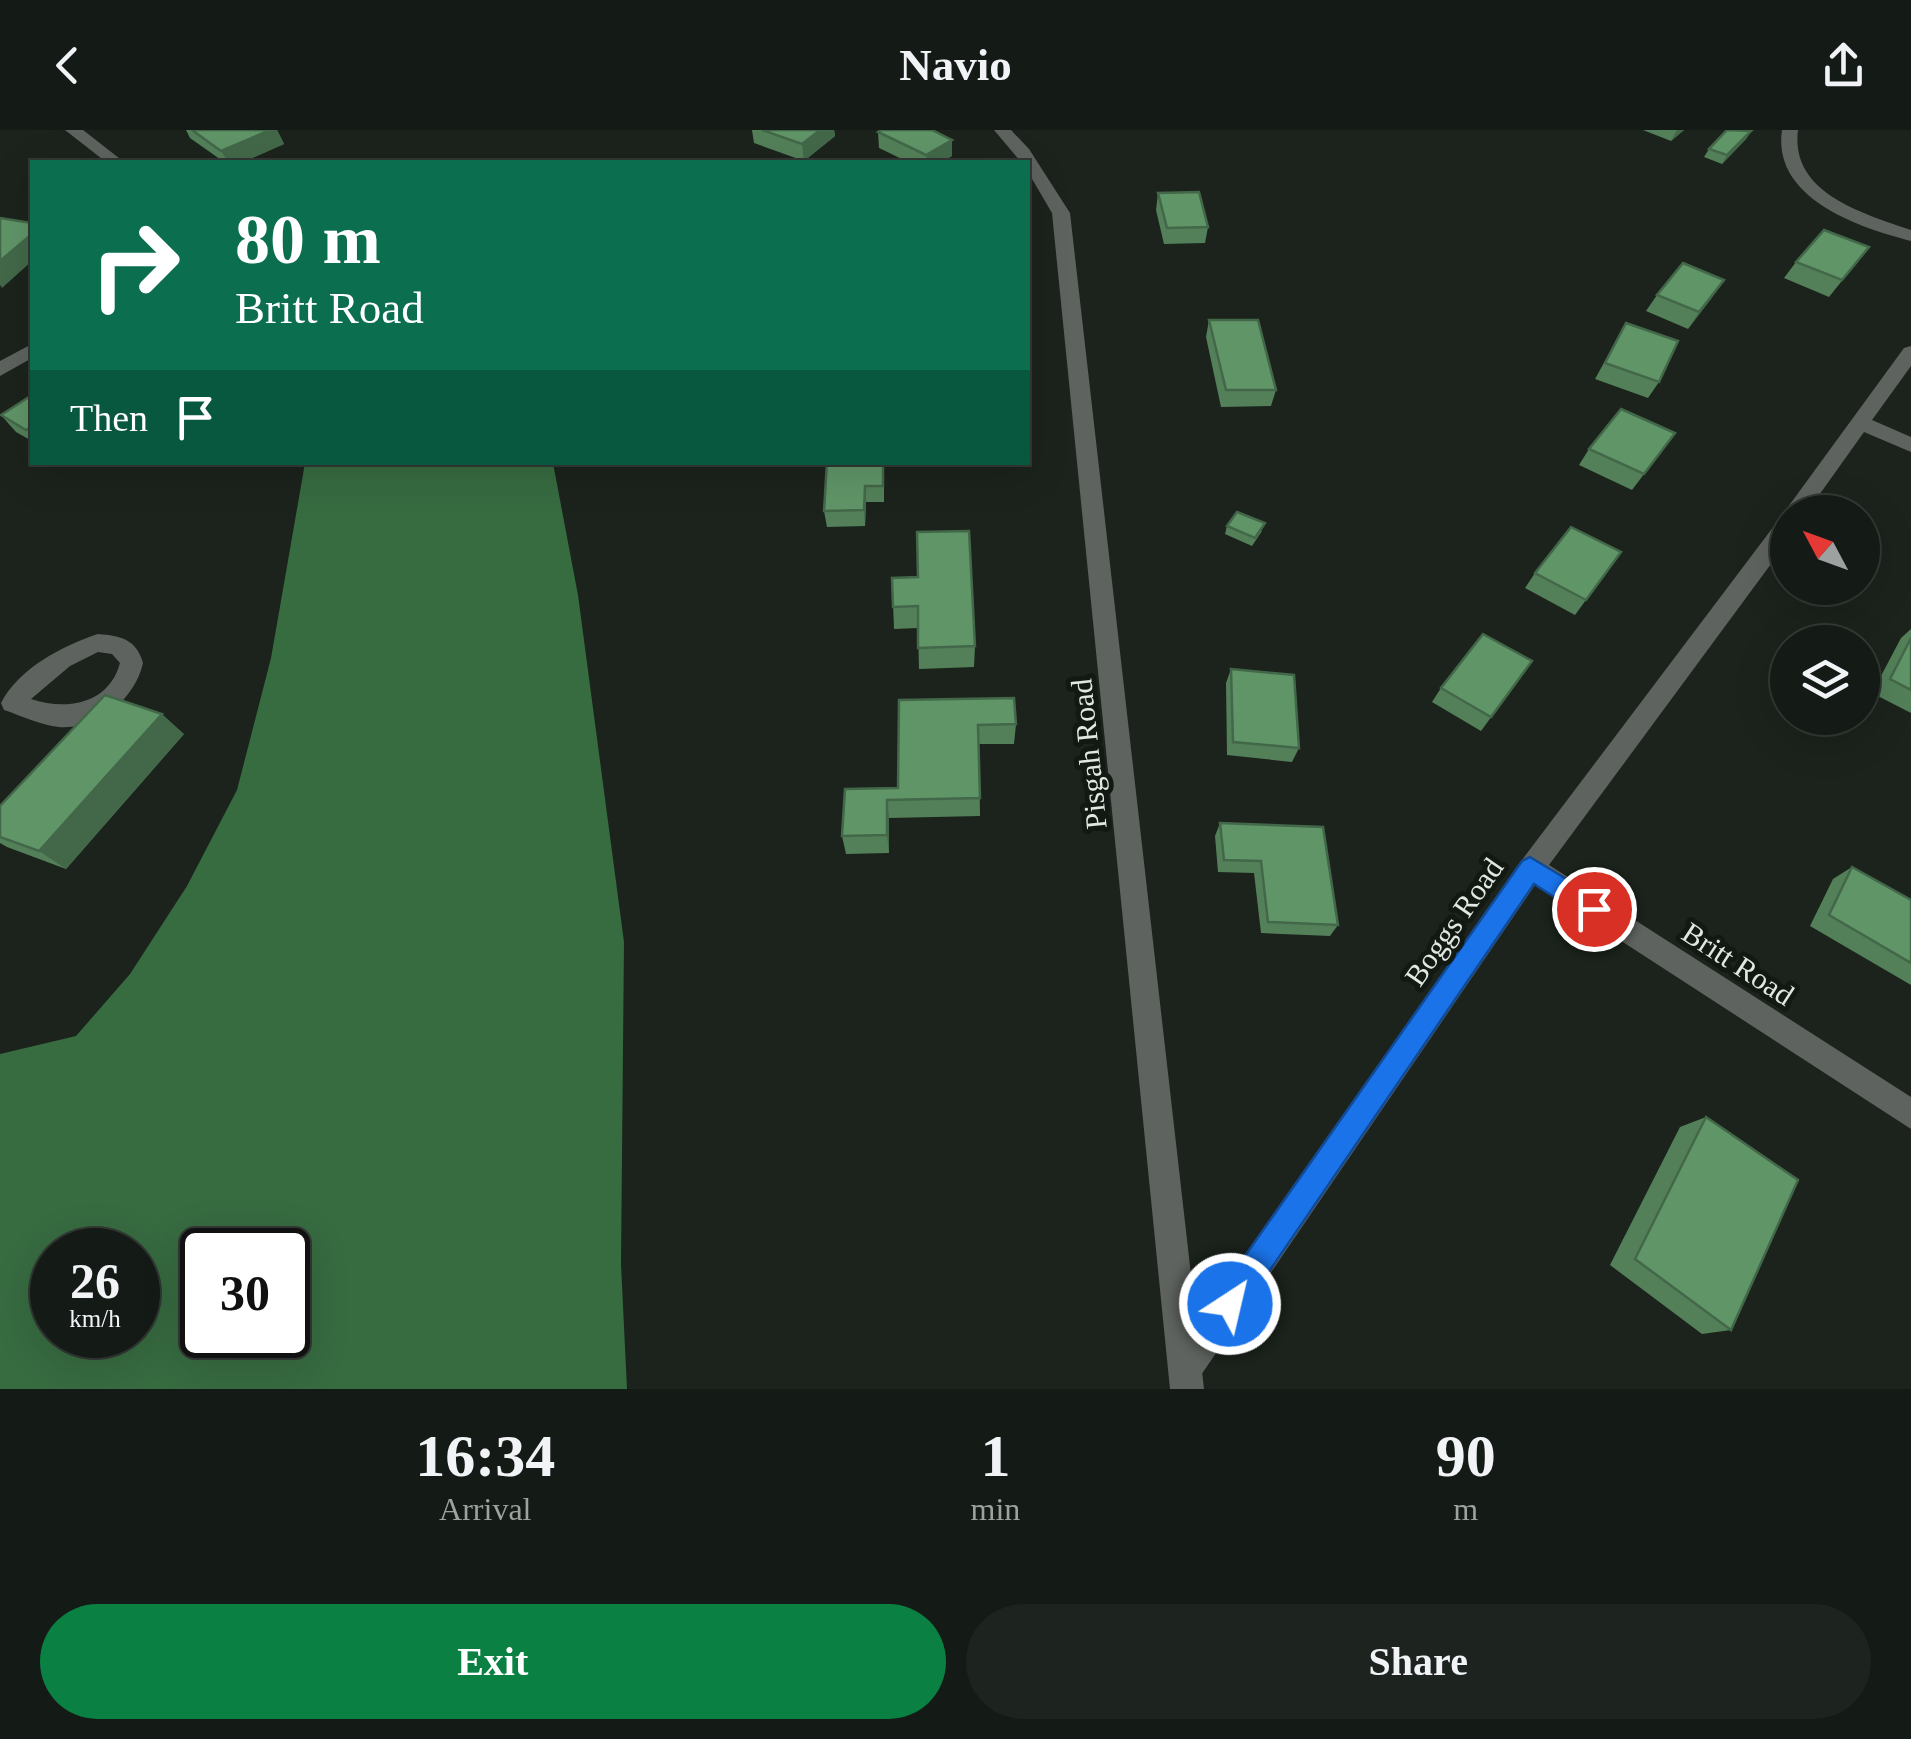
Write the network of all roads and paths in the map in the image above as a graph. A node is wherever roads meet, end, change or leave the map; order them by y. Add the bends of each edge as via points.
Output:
1 (73, 130) edge
2 (1002, 130) edge
3 (1790, 130) edge
4 (113, 160) edge
5 (1028, 160) edge
6 (1030, 163) edge
7 (1911, 236) edge
8 (30, 351) edge
9 (1911, 352) edge
10 (0, 370) edge
11 (1862, 424) junction
12 (1911, 445) edge
13 (1809, 495) edge
14 (1770, 548) edge
15 (1530, 868) junction
16 (1911, 1114) edge
17 (1187, 1377) edge

1 - 4 street
2 - 5 street, Pisgah Road
3 - 7 street via 1787,160 1817,195
6 - 17 street, Pisgah Road via 1061,213
8 - 10 street
9 - 11 street
11 - 12 street
11 - 13 street
14 - 15 street, Boggs Road
15 - 16 street, Britt Road
15 - 17 street, Boggs Road

